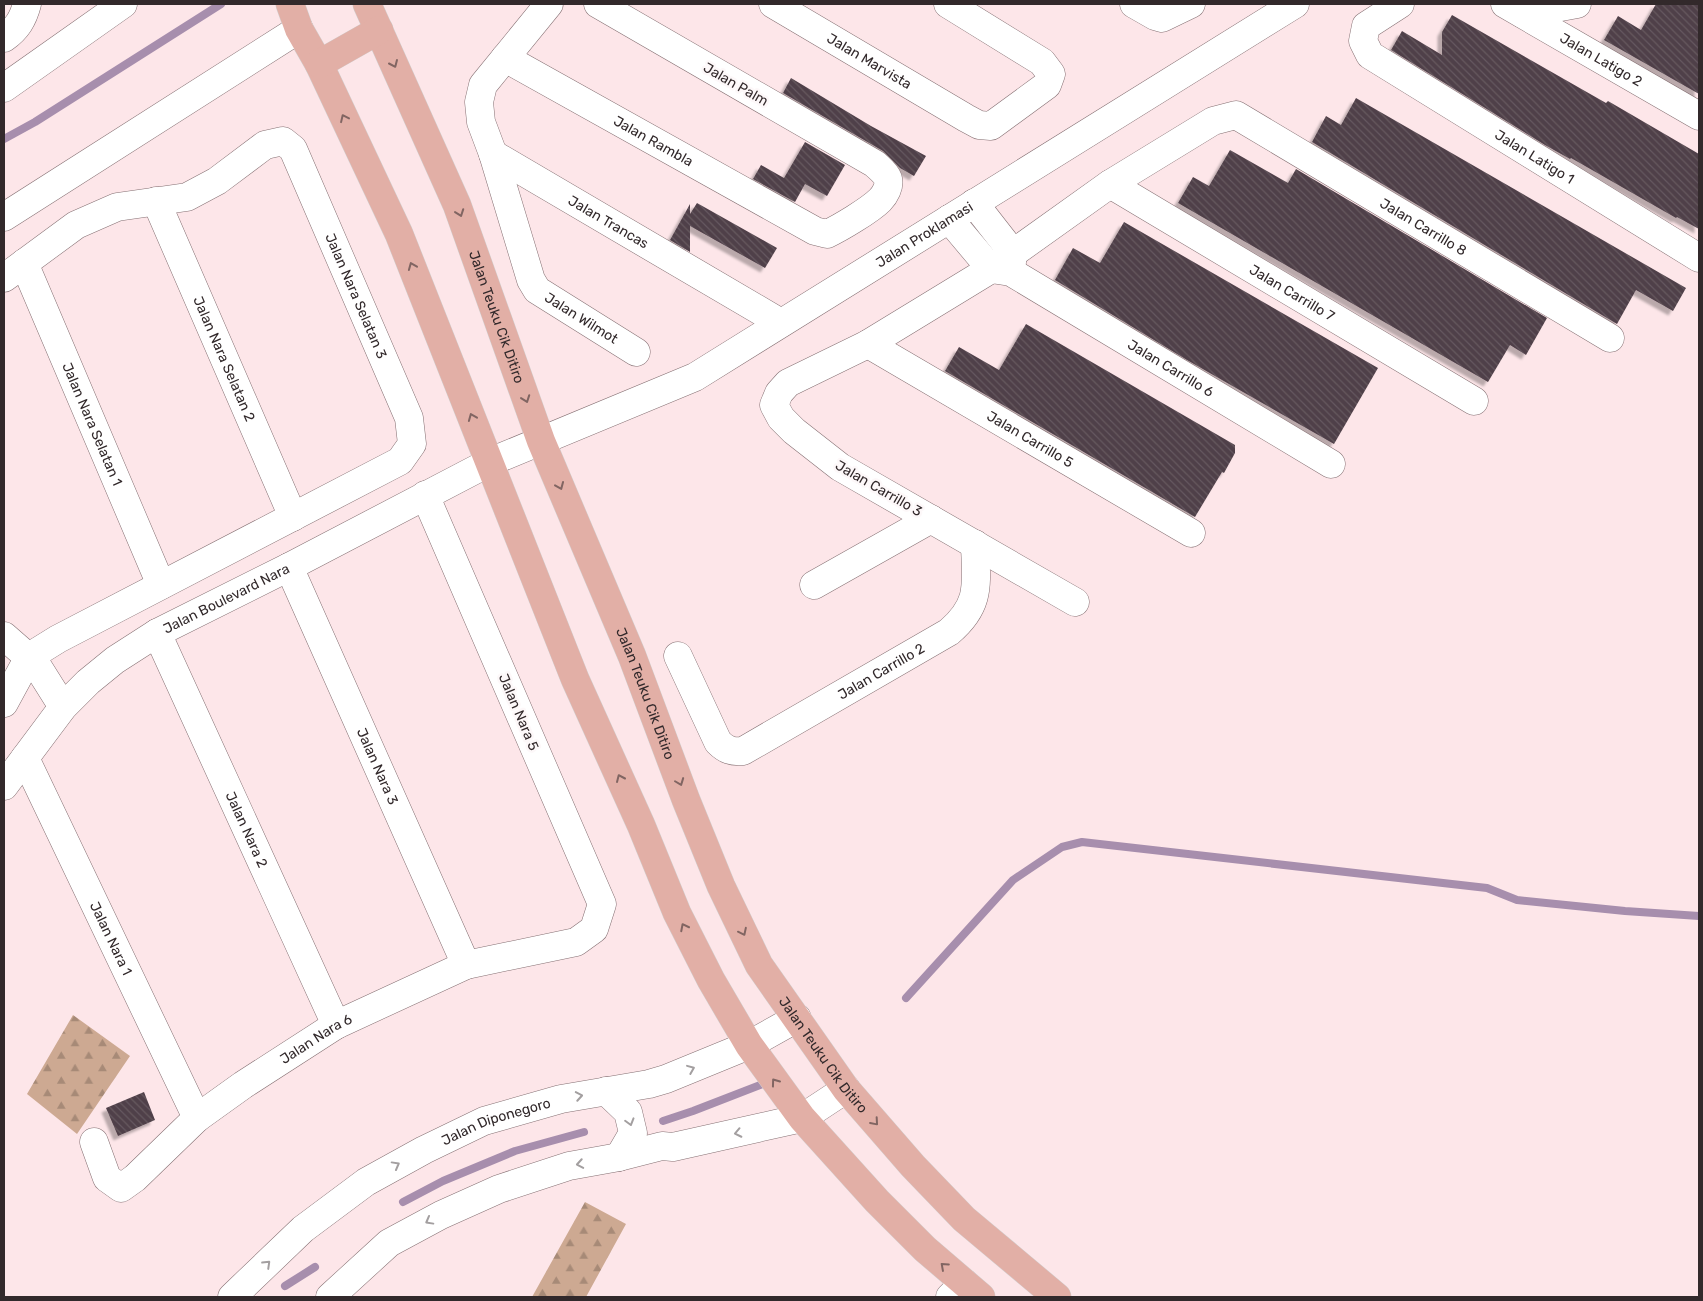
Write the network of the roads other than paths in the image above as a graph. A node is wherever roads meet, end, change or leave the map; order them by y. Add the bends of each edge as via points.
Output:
1 (27, 4) edge
2 (123, 4) edge
3 (290, 4) edge
4 (367, 4) edge
5 (548, 4) edge
6 (598, 4) edge
7 (773, 4) edge
8 (948, 4) edge
9 (1191, 4) edge
10 (1295, 4) edge
11 (1400, 4) edge
12 (1578, 4) edge
13 (1514, 9) edge
14 (1145, 10) edge
15 (299, 29) junction
16 (379, 30) junction
17 (4, 38) edge
18 (505, 58) junction
19 (319, 64) junction
20 (4, 88) edge
21 (1699, 116) edge
22 (493, 154) junction
23 (875, 164) joint
24 (1110, 184) junction
25 (156, 201) junction
26 (974, 203) junction
27 (4, 217) edge
28 (948, 219) junction
29 (1699, 258) edge
30 (1005, 265) junction
31 (14, 270) edge
32 (781, 323) junction
33 (1610, 338) dead end
34 (868, 344) junction
35 (636, 352) dead end
36 (1474, 401) dead end
37 (541, 441) junction
38 (490, 462) junction
39 (1331, 464) dead end
40 (425, 495) junction
41 (293, 517) junction
42 (931, 519) junction
43 (1191, 533) dead end
44 (975, 544) junction
45 (289, 567) junction
46 (161, 585) junction
47 (814, 585) dead end
48 (1075, 602) dead end
49 (157, 633) junction
50 (4, 636) edge
51 (678, 656) dead end
52 (33, 660) junction
53 (88, 682) junction
54 (4, 703) edge
55 (64, 707) junction
56 (25, 758) junction
57 (4, 786) edge
58 (594, 929) joint
59 (466, 965) junction
60 (797, 1018) junction
61 (336, 1026) junction
62 (748, 1045) junction
63 (846, 1089) junction
64 (606, 1091) junction
65 (197, 1118) junction
66 (802, 1118) junction
67 (94, 1142) dead end
68 (619, 1157) junction
69 (965, 1293) edge
70 (232, 1297) edge
71 (330, 1297) edge
72 (1057, 1297) edge

1 - 17 street via 15,30
2 - 20 street
3 - 15 main road
4 - 16 main road, Jalan Teuku Cik Ditiro
5 - 18 street
6 - 23 street, Jalan Palm
7 - 8 street, Jalan Marvista via 966,118 979,125 991,126 1047,85 1051,74 1042,62
9 - 14 street via 1162,18
10 - 26 street, Jalan Proklamasi
11 - 29 street, Jalan Latigo 1 via 1366,26 1362,41 1370,55
12 - 13 street
13 - 21 street, Jalan Latigo 2
15 - 19 main road
15 - 27 street
16 - 19 main road
16 -> 37 main road, Jalan Teuku Cik Ditiro via 457,205
18 - 22 street via 483,85 479,102 481,122
18 - 23 street, Jalan Rambla via 815,231 826,234 880,201 887,191 888,180
38 -> 19 main road via 399,234
22 - 32 street, Jalan Trancas
22 - 35 street, Jalan Wilmot via 531,280 537,290
24 - 30 street
24 - 33 street, Jalan Carrillo 8 via 1214,121 1236,115
24 - 36 street, Jalan Carrillo 7
25 - 31 street via 117,207 76,225
25 - 41 street, Jalan Nara Selatan 2
25 - 41 street, Jalan Nara Selatan 3 via 187,197 217,181 265,145 283,141 293,149 409,418 412,444 400,460
26 - 28 street, Jalan Proklamasi
26 - 30 street
28 - 30 street
28 - 32 street, Jalan Proklamasi
30 - 34 street
30 - 39 street, Jalan Carrillo 6
31 - 46 street, Jalan Nara Selatan 1
32 - 37 street, Jalan Proklamasi via 695,377
34 - 42 street, Jalan Carrillo 3 via 788,383 774,405 794,431 840,467
34 - 43 street, Jalan Carrillo 5
37 - 38 street, Jalan Proklamasi
37 -> 60 main road, Jalan Teuku Cik Ditiro via 632,656 721,886 759,965
38 - 40 street, Jalan Boulevard Nara
62 -> 38 main road via 677,913 575,679
40 - 45 street, Jalan Boulevard Nara
40 - 58 street, Jalan Nara 5 via 602,904
41 - 46 street
42 - 44 street, Jalan Carrillo 3
42 - 47 street, Jalan Carrillo 3
44 - 48 street, Jalan Carrillo 3
44 - 51 street, Jalan Carrillo 2 via 976,591 961,622 743,751 727,750 718,742
45 - 49 street, Jalan Boulevard Nara
45 - 59 street, Jalan Nara 3
46 - 52 street via 58,638
49 - 53 street, Jalan Boulevard Nara via 114,660
49 - 61 street, Jalan Nara 2
50 - 52 street
52 - 53 street
52 - 54 street
52 - 55 street
53 - 55 street, Jalan Boulevard Nara
55 - 56 street, Jalan Boulevard Nara
56 - 57 street, Jalan Boulevard Nara
56 - 65 street, Jalan Nara 1
58 - 59 street, Jalan Nara 6 via 576,942
59 - 61 street, Jalan Nara 6
60 - 62 street, Jalan Diponegoro
60 - 63 main road, Jalan Teuku Cik Ditiro
61 - 65 street, Jalan Nara 6
64 -> 62 street, Jalan Diponegoro via 666,1079
66 -> 62 main road
63 - 66 street
63 -> 72 main road, Jalan Teuku Cik Ditiro via 964,1219
64 -> 68 street via 628,1112 633,1133
70 -> 64 street, Jalan Diponegoro via 303,1230 366,1182 424,1150 484,1121 560,1099
65 - 67 street, Jalan Nara 6 via 121,1188 107,1178
66 -> 68 street
69 -> 66 main road
68 -> 71 street via 569,1166 508,1186 440,1215 390,1243

